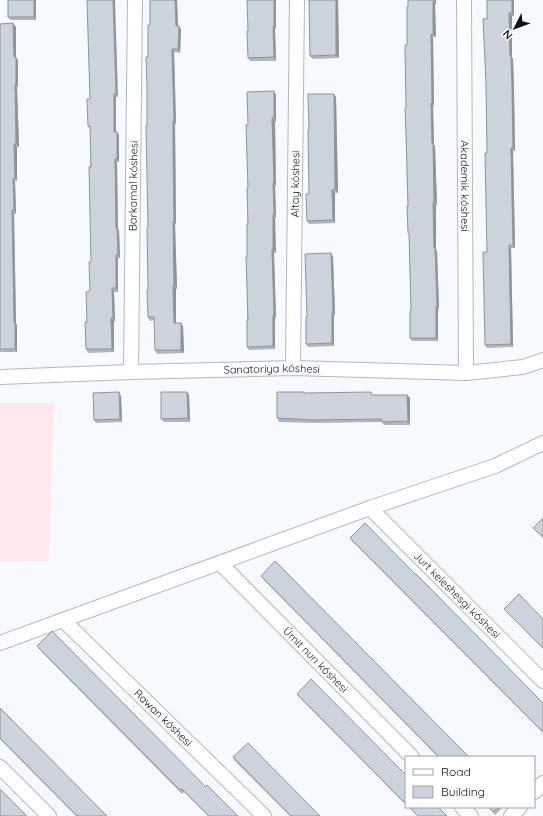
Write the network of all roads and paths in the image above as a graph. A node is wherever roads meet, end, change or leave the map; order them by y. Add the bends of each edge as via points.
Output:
1 (135, 0) edge
2 (297, 0) edge
3 (464, 0) edge
4 (543, 360) edge
5 (293, 368) junction
6 (131, 372) junction
7 (466, 373) junction
8 (0, 377) edge
9 (543, 443) edge
10 (370, 508) junction
11 (220, 563) junction
12 (63, 620) junction
13 (0, 643) edge
14 (543, 681) edge
15 (411, 756) edge
16 (0, 767) edge
17 (543, 783) edge
18 (535, 791) edge
19 (463, 808) edge
20 (519, 808) edge
21 (49, 816) edge
22 (264, 816) edge
23 (471, 816) edge
24 (511, 816) edge

1 - 6 street, Barkamal kóshesi
2 - 5 street, Altay kóshesi
3 - 7 street, Akademik kóshesi
4 - 7 street, Sanatoriya kóshesi via 524,367
5 - 6 street, Sanatoriya kóshesi
5 - 7 street, Sanatoriya kóshesi
6 - 8 street, Sanatoriya kóshesi
9 - 10 street via 494,466
10 - 11 street
10 - 14 street, Jurt keleshesgi kóshesi
11 - 12 street
11 - 15 street, Úmit nurı kóshesi
12 - 13 street
12 - 22 street, Rawan kóshesi
16 - 21 street
17 - 18 street
19 - 23 street
20 - 24 street

